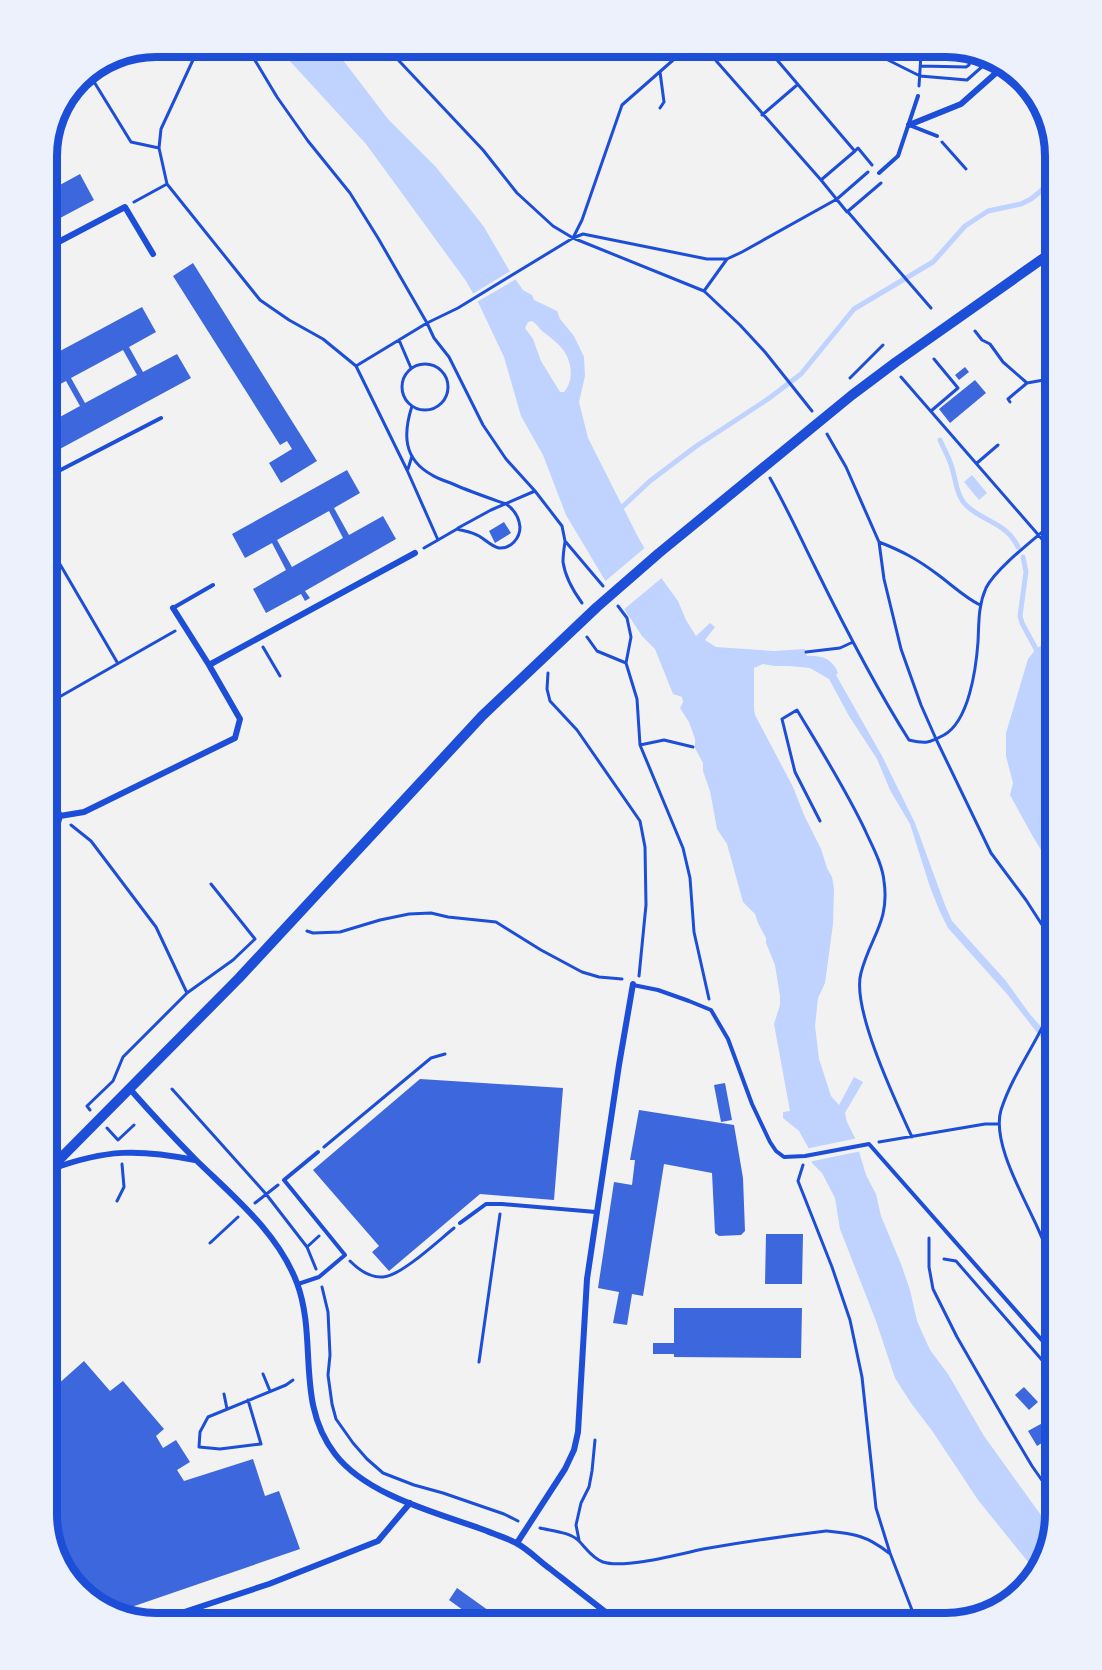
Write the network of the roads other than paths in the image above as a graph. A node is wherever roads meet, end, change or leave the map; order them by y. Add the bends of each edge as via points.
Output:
1 (998, 71) edge
2 (918, 96) dead end
3 (909, 125) junction
4 (937, 136) road end
5 (879, 173) road end
6 (57, 243) edge
7 (153, 254) dead end
8 (1045, 258) edge
9 (161, 417) dead end
10 (57, 472) edge
11 (415, 553) road end
12 (213, 585) dead end
13 (173, 608) joint
14 (209, 665) junction
15 (57, 810) edge
16 (60, 816) junction
17 (57, 826) edge
18 (633, 984) joint
19 (129, 1088) junction
20 (318, 1152) road end
21 (196, 1160) junction
22 (57, 1161) edge
23 (57, 1167) edge
24 (597, 1212) junction
25 (460, 1223) road end
26 (297, 1284) junction
27 (1045, 1343) edge
28 (410, 1503) junction
29 (517, 1543) junction
30 (181, 1613) edge
31 (607, 1613) edge

1 - 3 street via 961,104
2 - 3 lane
3 - 4 lane
3 - 5 lane via 898,156
6 - 7 street via 125,207
8 - 19 main road via 852,395 594,611 482,717 239,978
9 - 10 lane
11 - 14 street
12 - 13 lane
13 - 14 street
14 - 16 street via 240,719 235,738 84,812
15 - 16 street
16 - 17 street
18 - 24 street
18 - 27 lane via 711,1010 728,1040 770,1142 784,1157 869,1144
19 - 21 street
19 - 22 main road
20 - 26 lane via 284,1180 345,1255 319,1277
21 - 23 street via 117,1152
21 - 26 street via 264,1227
24 - 25 lane via 486,1204
24 - 29 street via 587,1279 574,1450
26 - 28 street via 304,1314 311,1402 321,1432 353,1473
28 - 29 street
28 - 30 street via 378,1541
29 - 31 street

